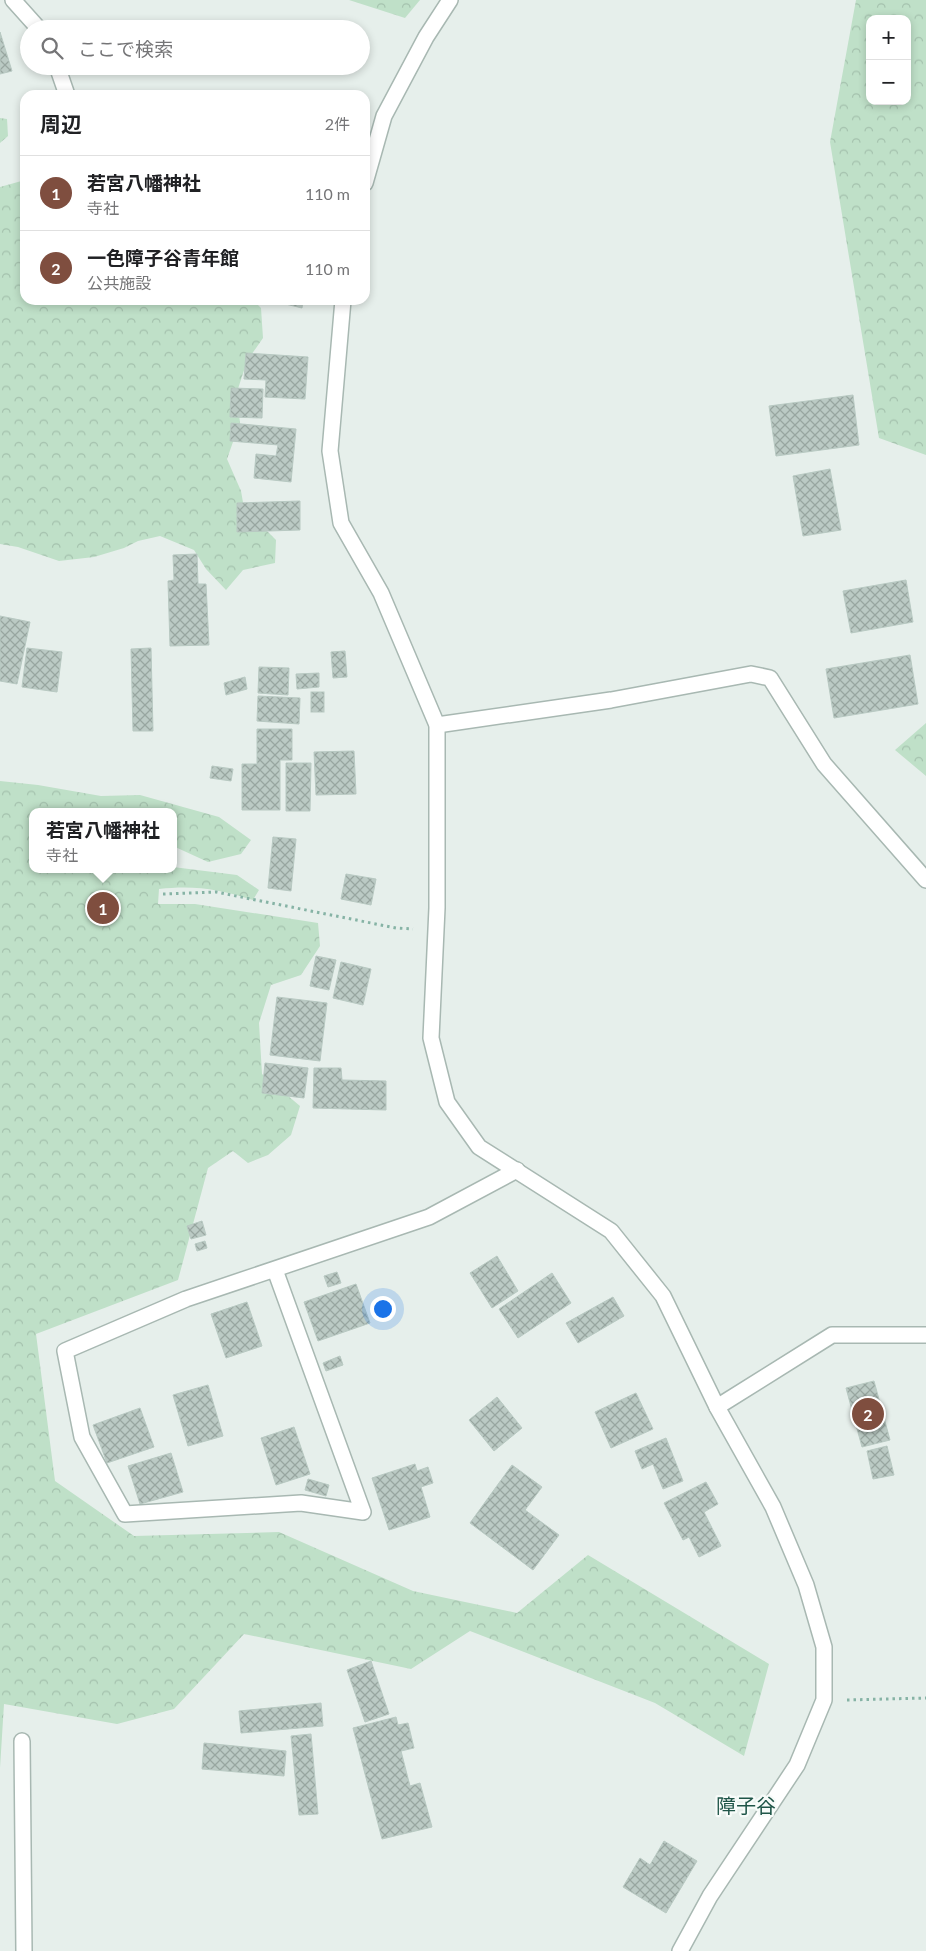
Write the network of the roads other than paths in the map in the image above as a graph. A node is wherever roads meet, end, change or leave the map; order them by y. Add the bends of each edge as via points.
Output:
1 (12, 0) edge
2 (450, 0) edge
3 (31, 20) edge
4 (60, 75) edge
5 (65, 90) edge
6 (370, 165) edge
7 (343, 305) edge
8 (437, 725) junction
9 (926, 880) edge
10 (518, 1170) junction
11 (276, 1270) junction
12 (926, 1335) edge
13 (717, 1406) junction
14 (22, 1740) dead end
15 (24, 1951) edge
16 (680, 1951) edge

1 - 3 street
2 - 6 street via 426,37 384,116
4 - 5 street
7 - 8 street via 330,451 341,523 381,593
8 - 9 street via 610,700 751,674 770,678 824,764
8 - 10 street via 436,931 431,1038 447,1102 479,1147
10 - 11 street via 428,1217
10 - 13 street via 611,1231 663,1296
11 - 11 street via 186,1299 65,1351 82,1437 126,1514 301,1503 363,1512
12 - 13 street via 832,1335
13 - 16 street via 773,1507 806,1585 824,1647 824,1700 797,1765 710,1896
14 - 15 street

